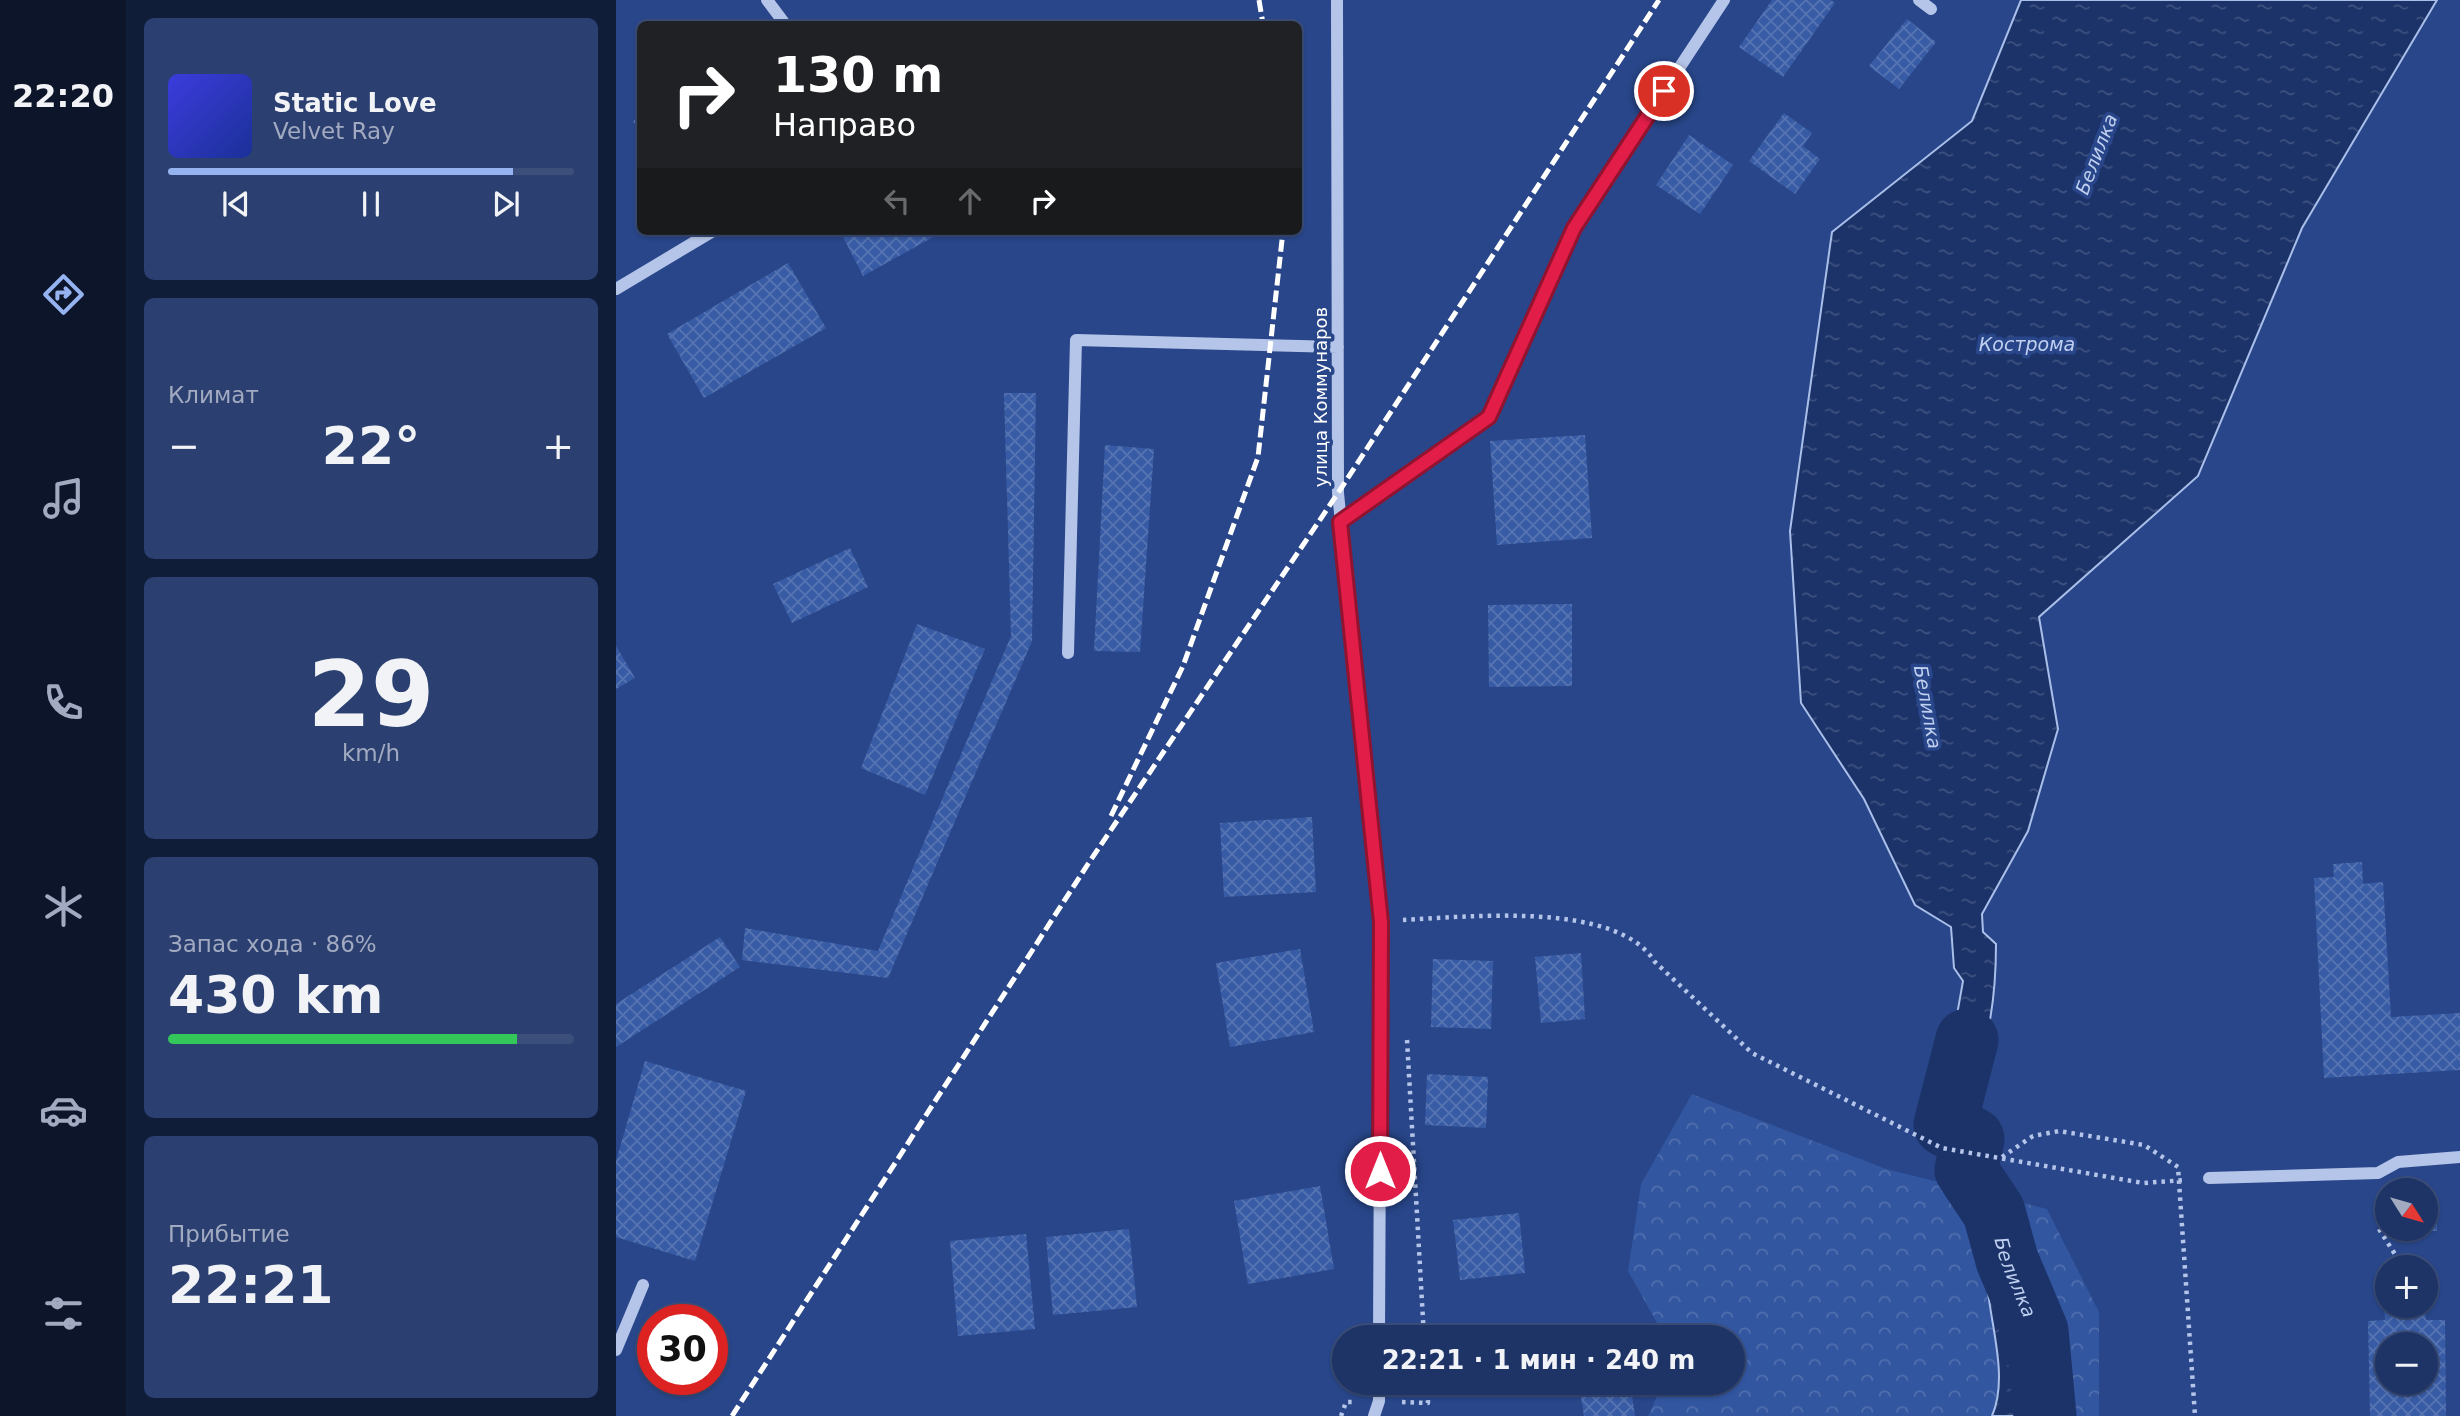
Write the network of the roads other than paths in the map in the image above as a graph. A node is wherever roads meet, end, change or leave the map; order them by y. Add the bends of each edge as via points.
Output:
1 (766, 0) edge
2 (1337, 0) edge
3 (1724, 0) edge
4 (1919, 0) edge
5 (1931, 9) dead end
6 (783, 21) edge
7 (706, 235) edge
8 (616, 289) edge
9 (1338, 347) junction
10 (1340, 522) junction
11 (1068, 653) dead end
12 (2460, 1157) edge
13 (2209, 1178) dead end
14 (643, 1285) dead end
15 (1380, 1325) edge
16 (616, 1350) edge
17 (1379, 1395) edge
18 (1379, 1401) junction
19 (1374, 1416) edge
20 (1387, 1416) edge

1 - 6 street
2 - 9 street, улица Коммунаров
3 - 10 street via 1574,228 1489,417
4 - 5 street
7 - 8 street
9 - 10 street, улица Коммунаров
9 - 11 street via 1076,340
10 - 15 street, улица Коммунаров via 1381,922
12 - 13 street via 2398,1162 2378,1173
14 - 16 street
17 - 18 street
18 - 19 street
18 - 20 street

